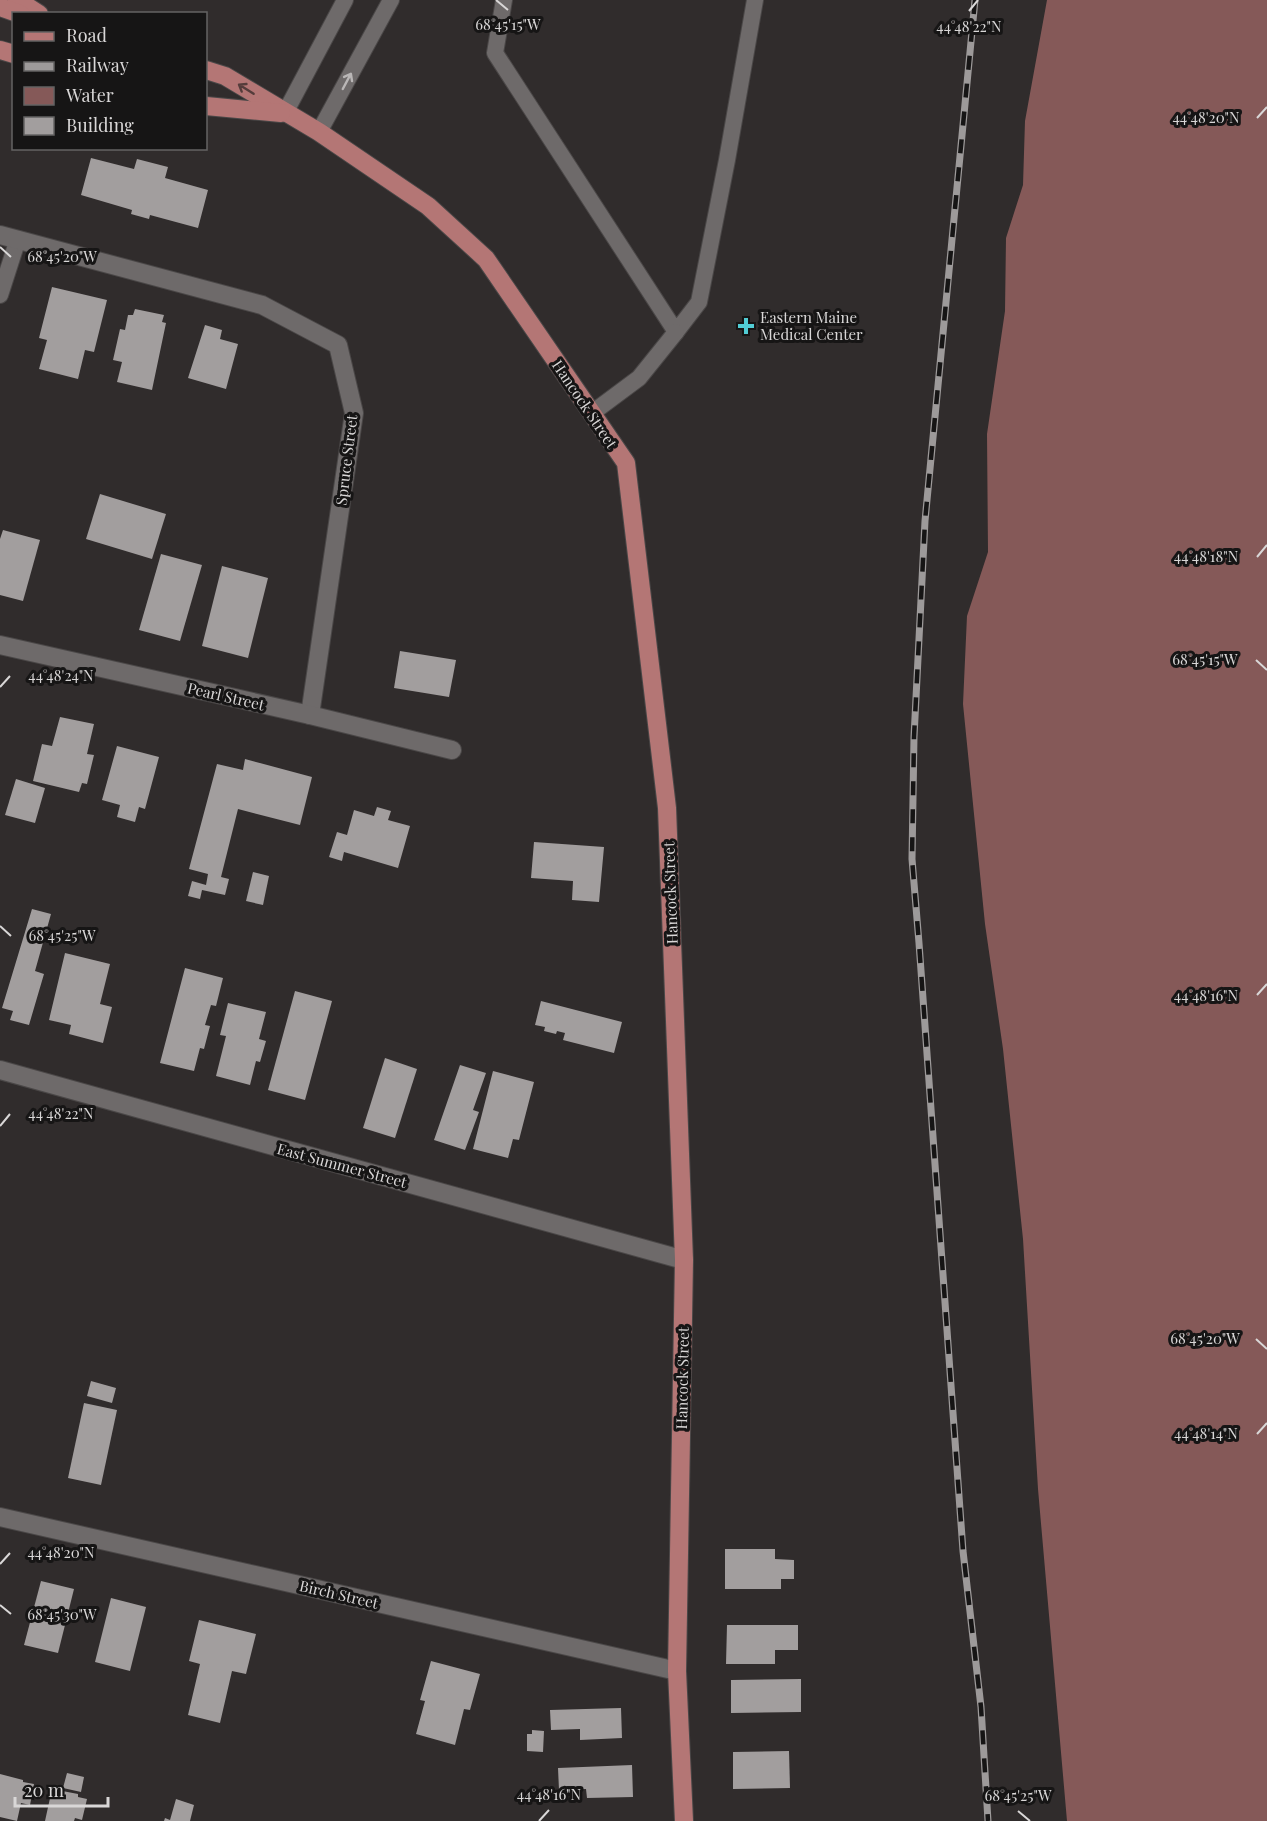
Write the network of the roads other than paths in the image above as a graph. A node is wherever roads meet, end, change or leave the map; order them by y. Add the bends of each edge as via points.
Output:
1 (17, 0) edge
2 (345, 0) edge
3 (391, 0) edge
4 (504, 0) edge
5 (755, 0) edge
6 (0, 7) edge
7 (14, 12) edge
8 (36, 12) edge
9 (207, 70) edge
10 (207, 106) edge
11 (285, 113) junction
12 (319, 132) junction
13 (9, 237) edge
14 (0, 295) edge
15 (676, 332) junction
16 (592, 413) junction
17 (0, 645) edge
18 (310, 715) junction
19 (452, 750) dead end
20 (0, 1070) edge
21 (684, 1260) junction
22 (0, 1517) edge
23 (677, 1671) junction
24 (684, 1821) edge

1 - 8 main road
2 - 11 lane
12 -> 3 lane
4 - 15 lane via 495,52
5 - 15 lane via 699,302
6 - 7 main road
11 -> 9 main road, Hancock Street via 225,76
10 - 11 main road, Hancock Street
11 - 12 main road, Hancock Street
12 - 16 main road, Hancock Street via 428,206 486,259
13 - 14 lane
13 - 18 street, Spruce Street via 262,305 338,345 354,413
15 - 16 lane via 639,378
16 - 21 main road, Hancock Street via 626,464 667,808
17 - 18 street, Pearl Street
18 - 19 street, Pearl Street
20 - 21 street, East Summer Street
21 - 23 main road, Hancock Street
22 - 23 street, Birch Street
23 - 24 main road, Hancock Street

